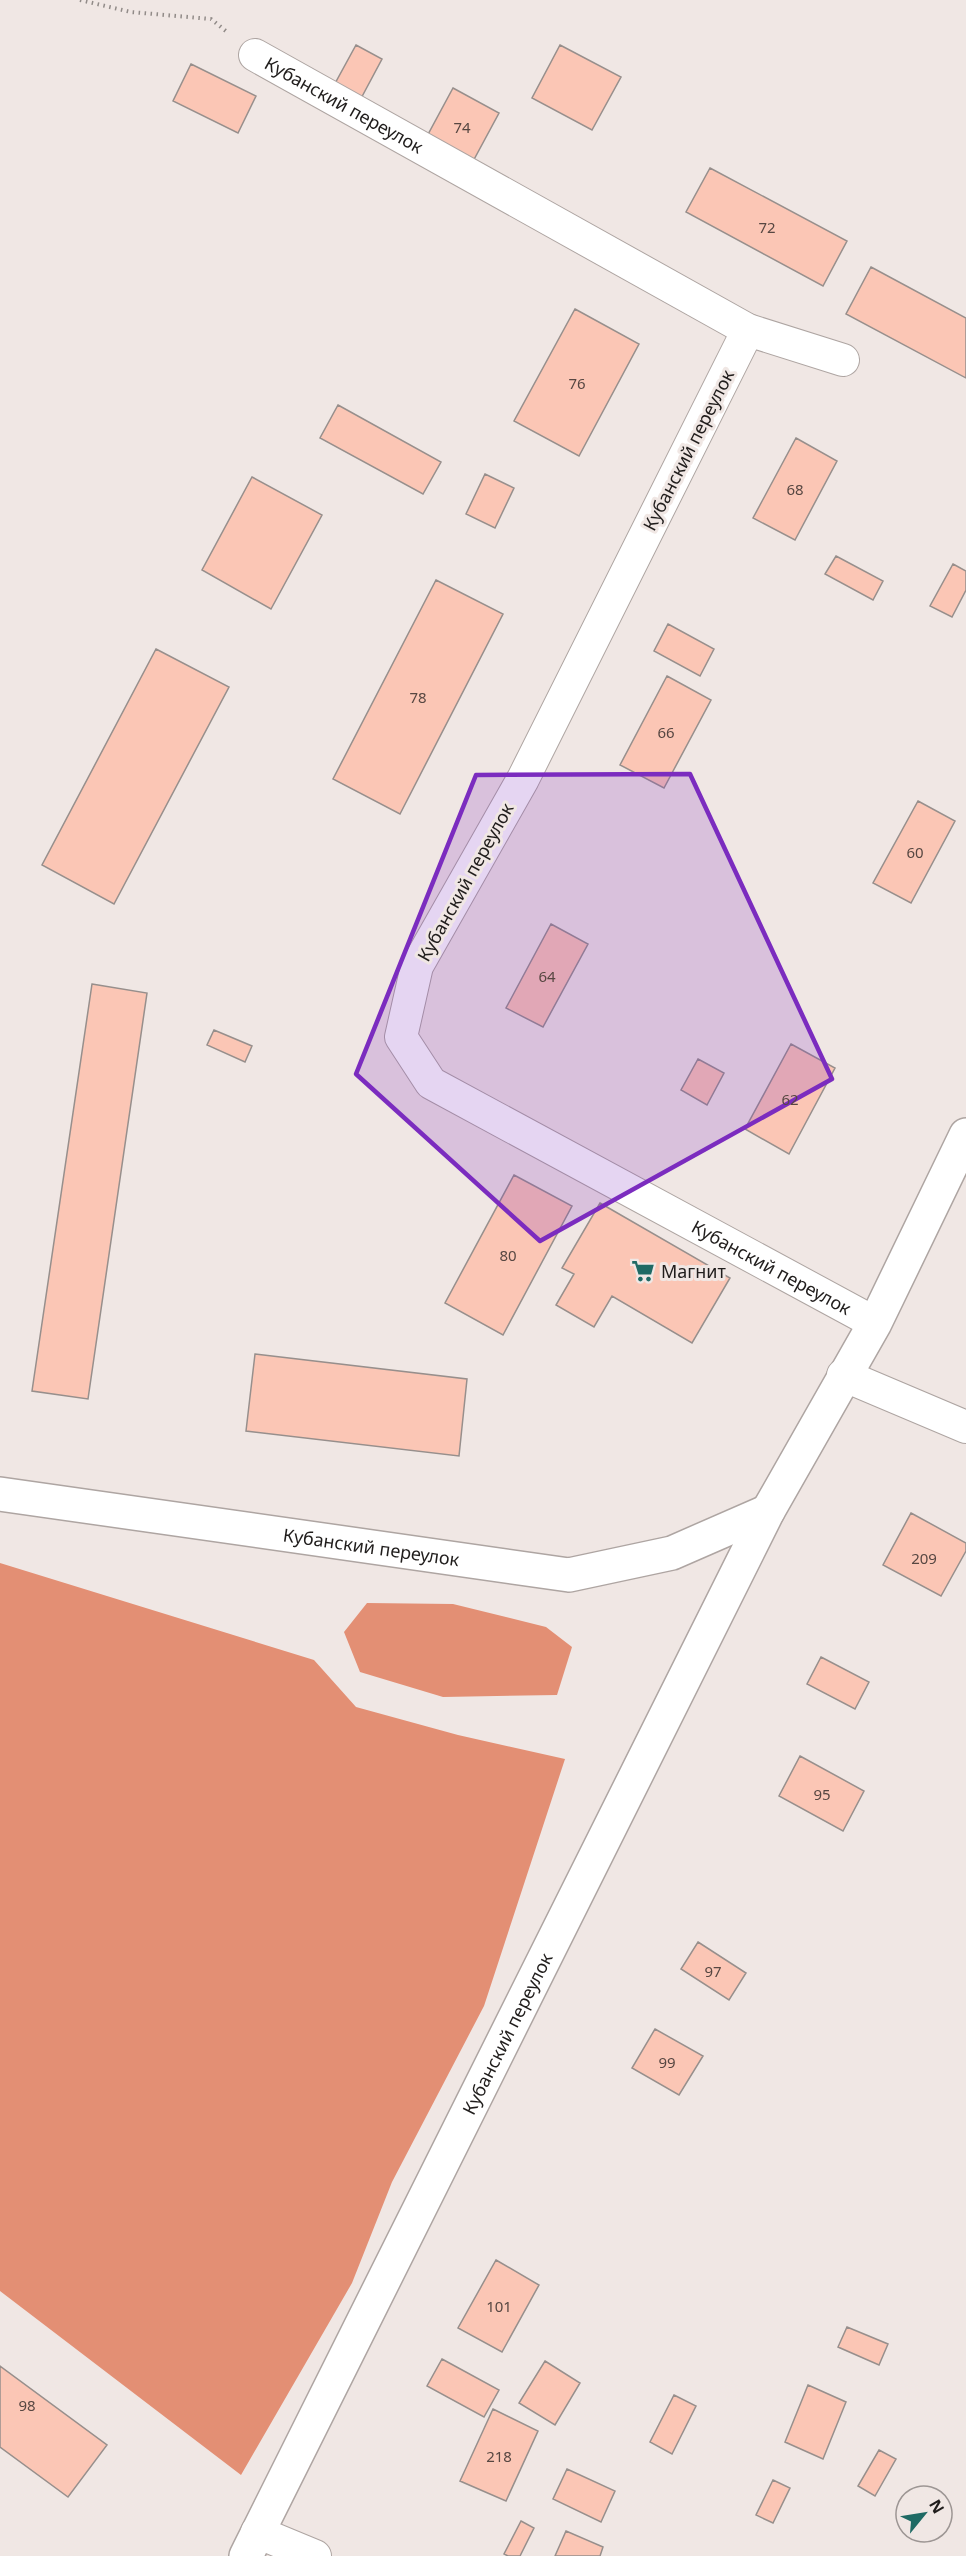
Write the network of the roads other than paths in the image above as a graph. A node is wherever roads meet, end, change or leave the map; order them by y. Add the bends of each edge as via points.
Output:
1 (255, 55) road end
2 (748, 330) junction
3 (843, 360) dead end
4 (966, 1135) edge
5 (874, 1323) junction
6 (843, 1376) junction
7 (966, 1427) edge
8 (0, 1494) edge
9 (768, 1511) junction
10 (252, 2544) edge
11 (315, 2556) edge

1 - 2 street, Кубанский переулок
2 - 3 street, Кубанский переулок
2 - 5 street, Кубанский переулок via 523,779 417,966 401,1037 431,1083
4 - 5 street, Кубанский переулок
5 - 6 street, Кубанский переулок
6 - 7 street
6 - 9 street, Кубанский переулок
8 - 9 street, Кубанский переулок via 569,1575 672,1553
9 - 10 street, Кубанский переулок
10 - 11 street

